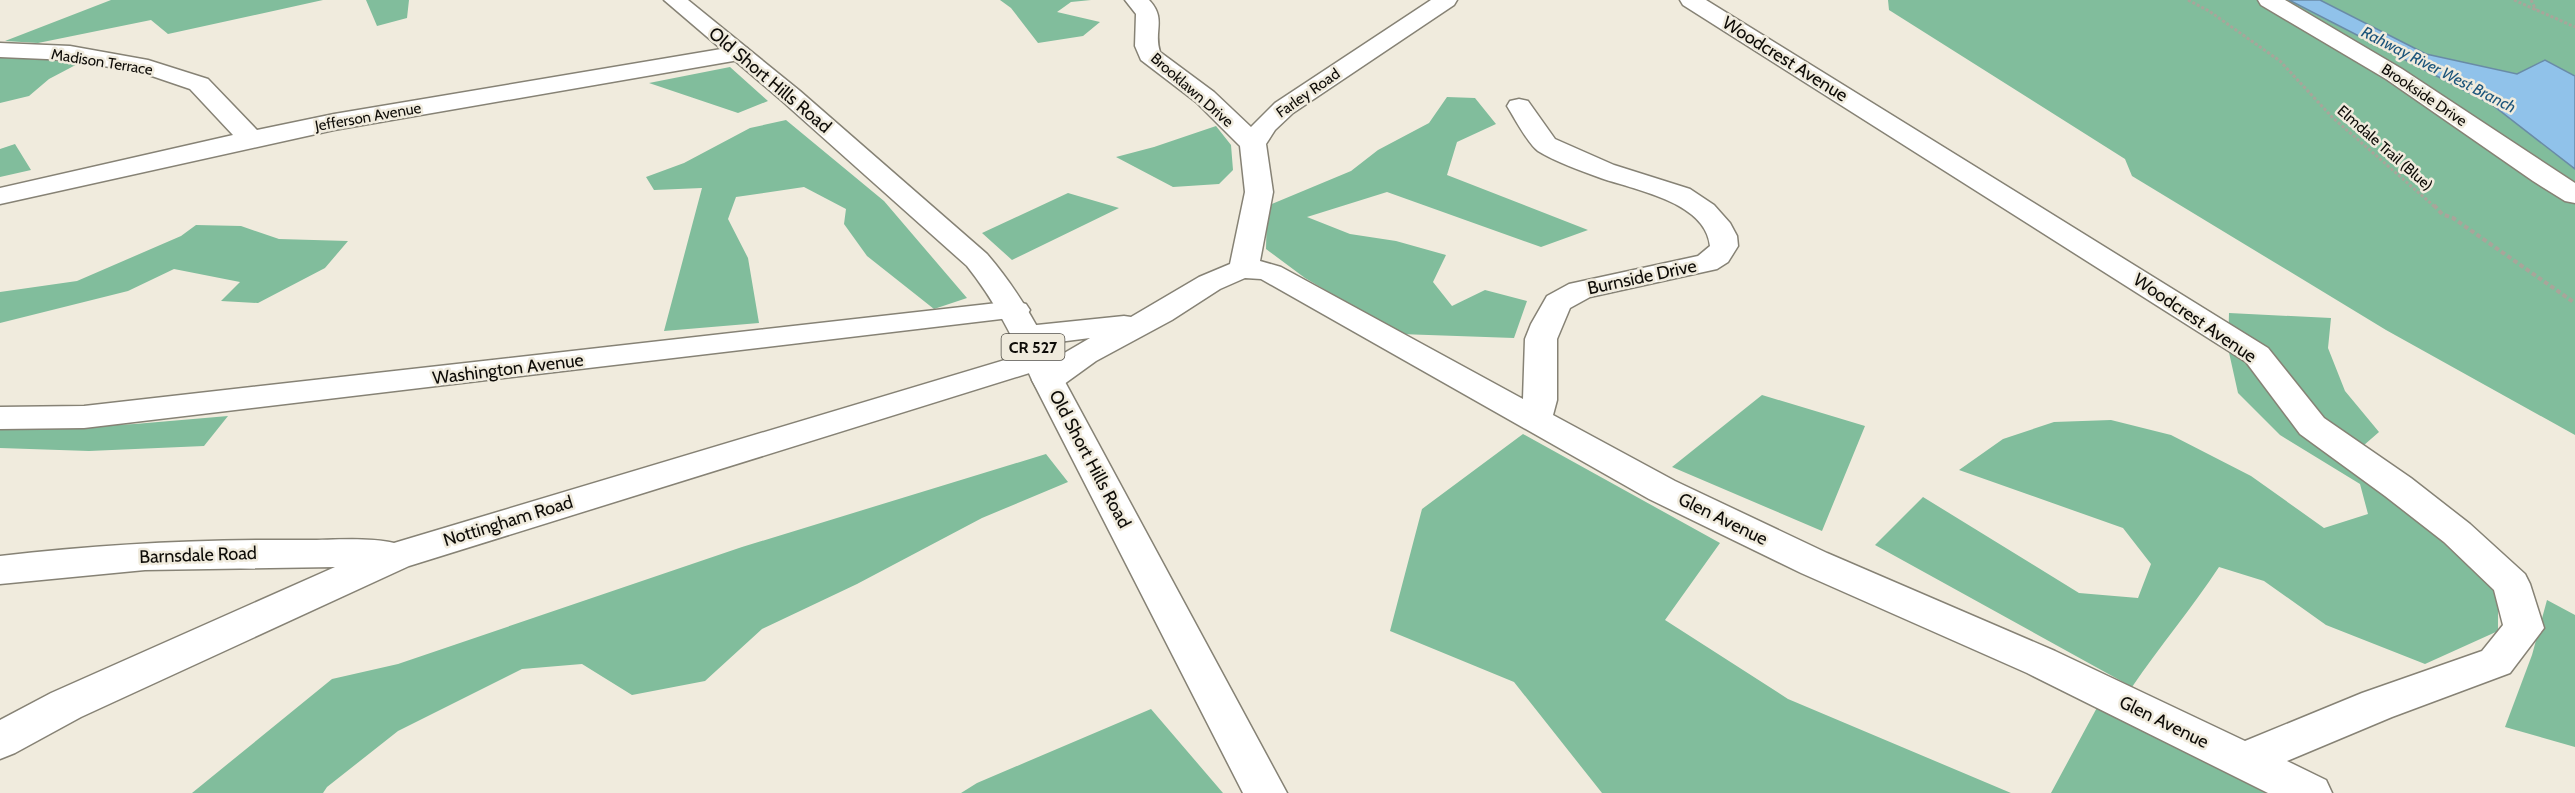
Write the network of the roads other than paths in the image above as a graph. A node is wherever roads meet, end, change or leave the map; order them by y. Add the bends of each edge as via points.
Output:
1 (675, 0) edge
2 (1136, 0) edge
3 (1446, 0) edge
4 (1691, 0) edge
5 (2269, 0) edge
6 (0, 50) edge
7 (739, 53) junction
8 (1519, 106) dead end
9 (252, 139) junction
10 (1253, 144) junction
11 (2575, 195) edge
12 (0, 196) edge
13 (1244, 269) junction
14 (1152, 319) junction
15 (1032, 347) junction
16 (0, 418) edge
17 (1535, 419) junction
18 (396, 556) junction
19 (0, 570) edge
20 (0, 741) edge
21 (2243, 760) junction
22 (1265, 793) edge
23 (2310, 793) edge

1 - 7 street, Old Short Hills Road / CR 527
2 - 10 street, Brooklawn Drive via 1150,15 1145,46 1149,55 1205,97
3 - 10 street, Farley Road via 1284,108 1265,125
4 - 21 street, Woodcrest Avenue via 2257,356 2312,426 2457,533 2511,584 2524,628 2496,662
5 - 11 street, Brookside Drive via 2394,74
6 - 9 street, Madison Terrace via 70,53 148,67 199,84
7 - 9 street, Jefferson Avenue
7 - 15 street, Old Short Hills Road / CR 527 via 977,260 998,284
8 - 17 street, Burnside Drive via 1546,145 1605,171 1692,201 1716,223 1724,246 1707,264 1580,290 1558,302 1541,339 1540,400
9 - 12 street, Jefferson Avenue
10 - 13 street via 1259,192
13 - 14 street via 1219,279
13 - 17 street, Glen Avenue via 1271,273
14 - 15 street
14 - 15 street via 1059,370
15 - 16 street, Washington Avenue via 84,417
15 - 18 street, Nottingham Road
15 - 22 street, Old Short Hills Road / CR 527
17 - 21 street, Glen Avenue via 1662,490 1814,563 2041,662
18 - 19 street, Barnsdale Road via 192,553
18 - 20 street, Nottingham Road via 66,705
21 - 23 street, Glen Avenue

